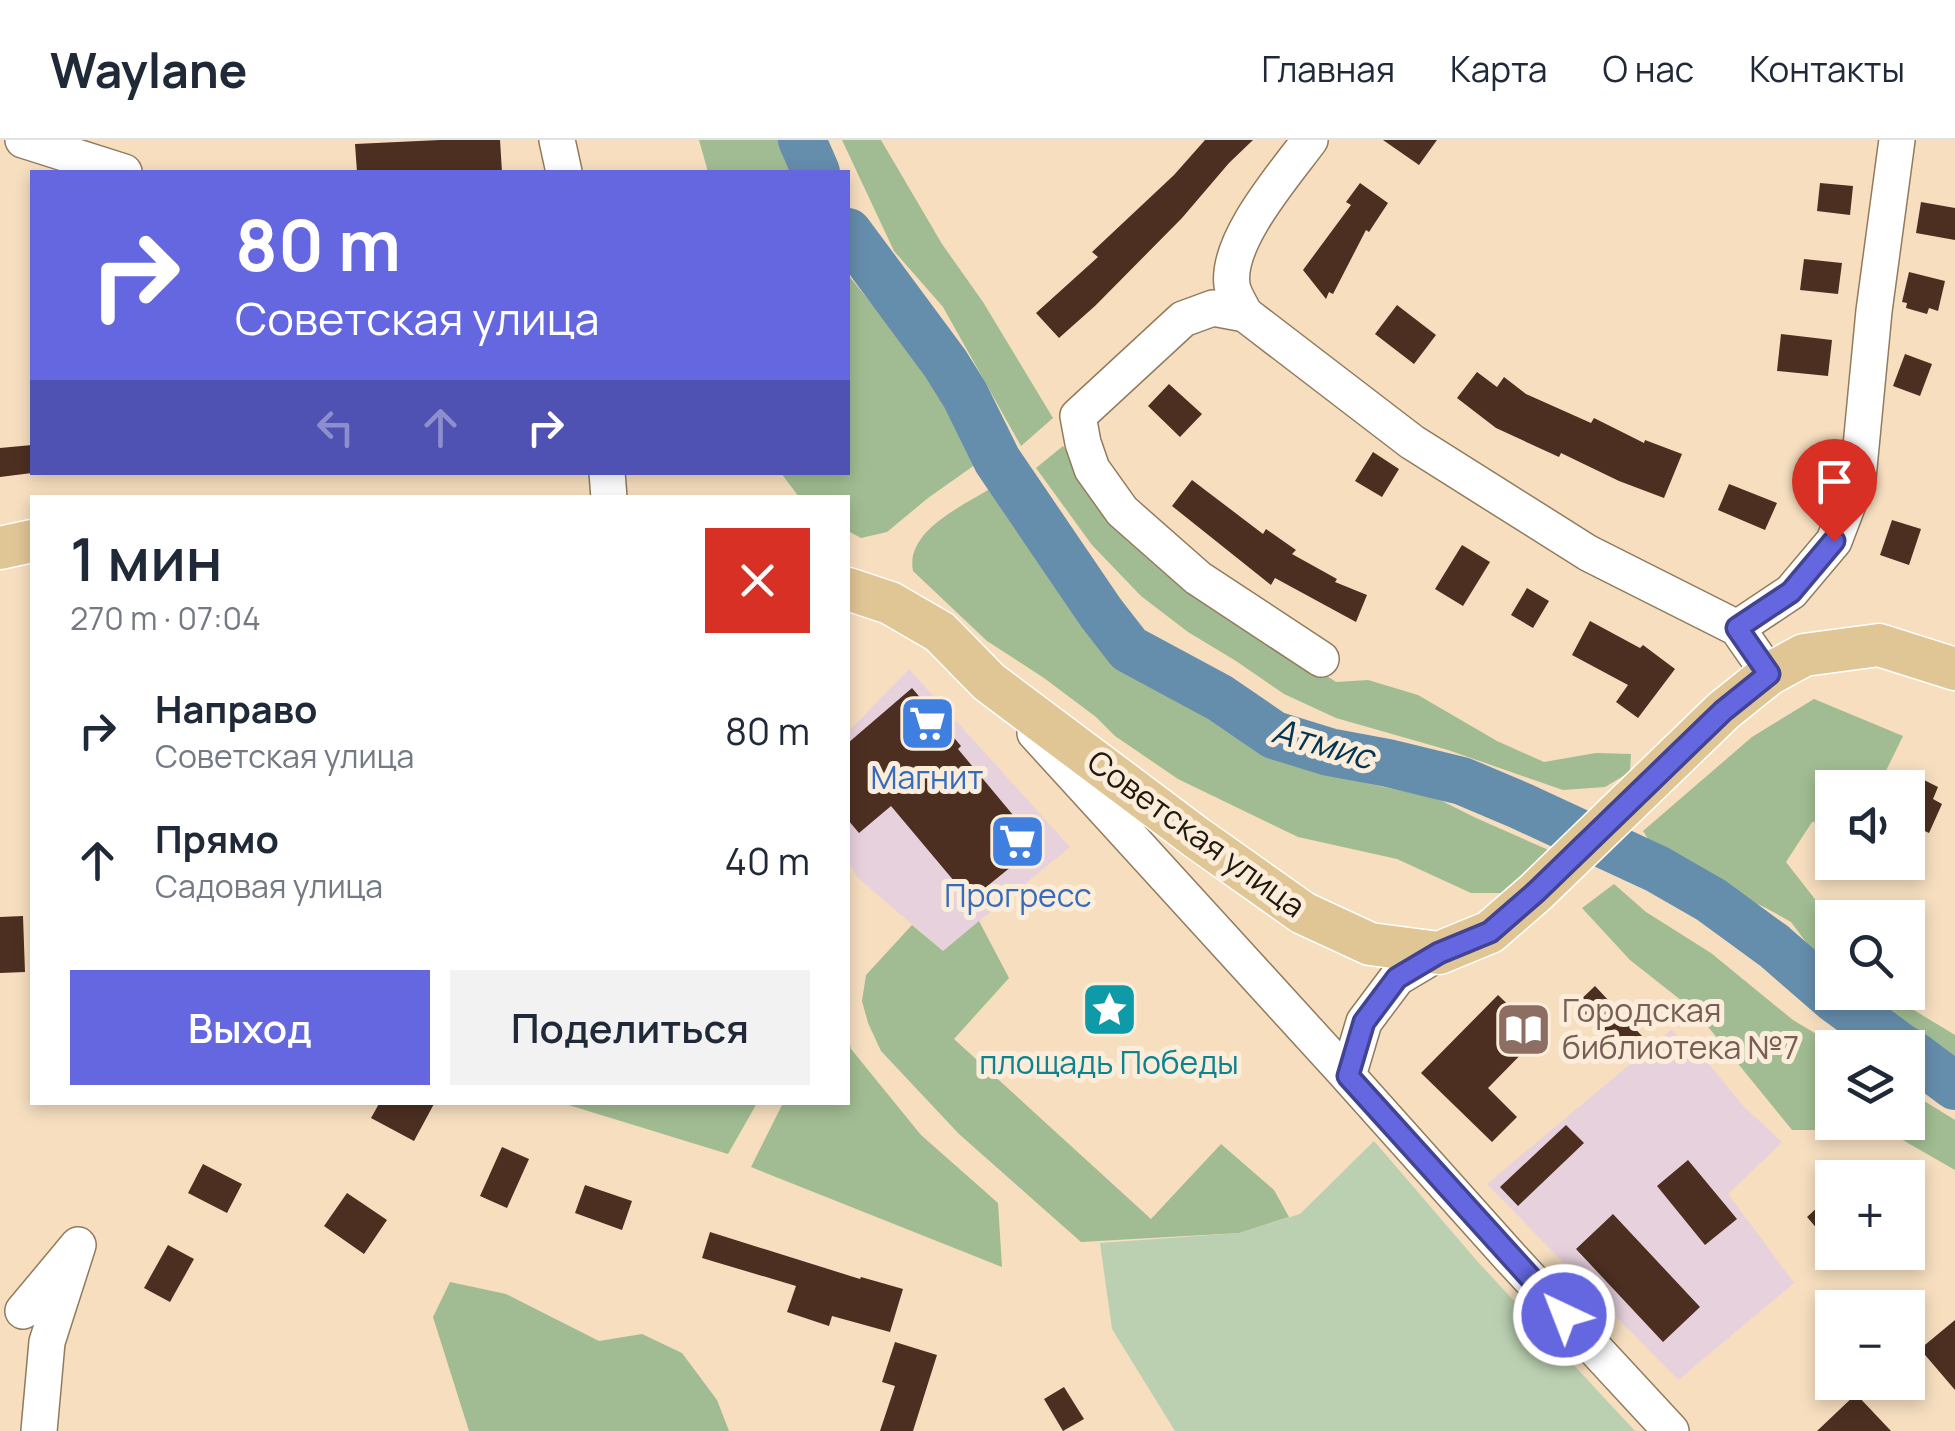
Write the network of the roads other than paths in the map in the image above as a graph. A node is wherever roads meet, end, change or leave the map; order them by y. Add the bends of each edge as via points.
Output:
1 (556, 140) edge
2 (1310, 140) edge
3 (1897, 140) edge
4 (41, 141) edge
5 (119, 170) edge
6 (564, 170) edge
7 (1245, 314) junction
8 (30, 542) edge
9 (0, 548) edge
10 (850, 590) edge
11 (1737, 628) junction
12 (1320, 659) dead end
13 (1955, 669) edge
14 (1769, 674) junction
15 (989, 682) junction
16 (1439, 953) junction
17 (1348, 1076) junction
18 (23, 1311) dead end
19 (39, 1431) edge
20 (1671, 1431) edge

1 - 6 street
2 - 7 street via 1236,251 1232,286
3 - 11 street via 1858,478 1834,541 1791,592
4 - 5 street
7 - 11 street via 1428,452 1588,553
7 - 12 street via 1213,308 1184,319 1078,416 1083,443 1092,470 1122,511 1198,578
8 - 9 main road
10 - 15 main road, Советская улица via 940,632
11 - 14 street
13 - 14 main road via 1880,646 1804,655
14 - 16 main road via 1490,932
15 - 16 main road, Советская улица via 1303,914 1370,944
15 - 17 street, Советская улица
16 - 17 street via 1397,978 1364,1022
17 - 20 street, Советская улица
18 - 19 street via 78,1245 47,1342

